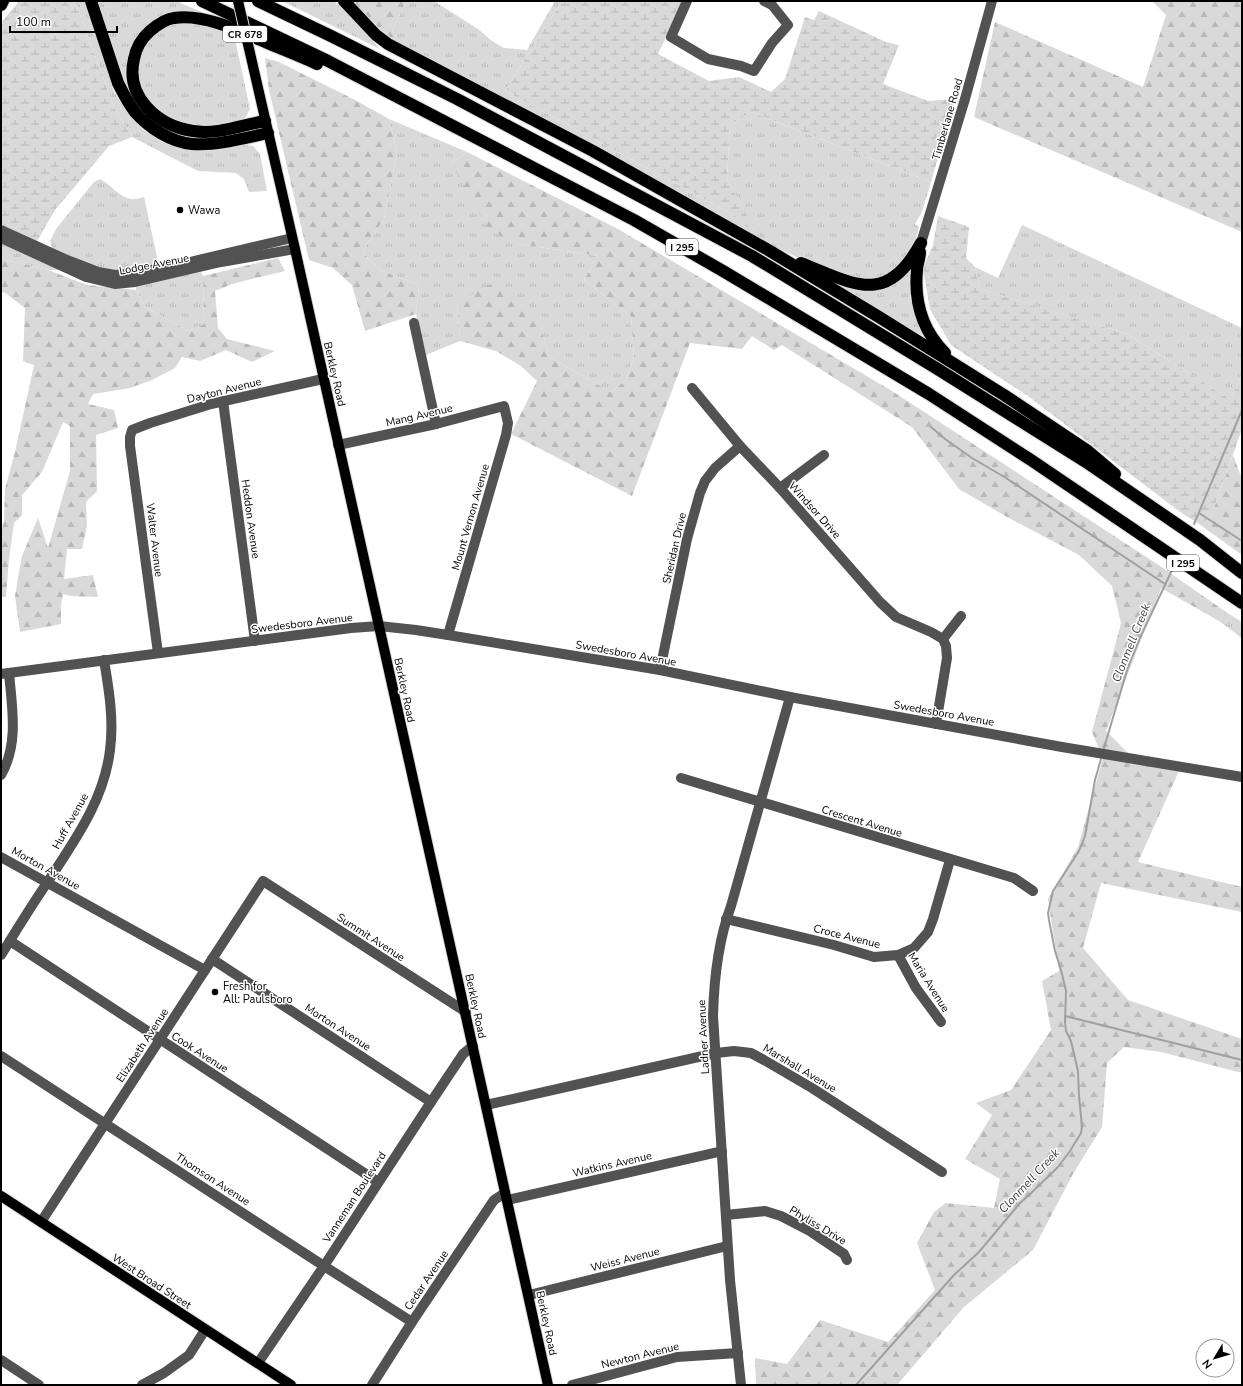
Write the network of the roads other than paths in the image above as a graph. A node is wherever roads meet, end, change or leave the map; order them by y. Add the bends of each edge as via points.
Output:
1 (3, 1) edge
2 (91, 1) edge
3 (202, 1) edge
4 (238, 1) edge
5 (258, 1) edge
6 (344, 1) edge
7 (687, 1) edge
8 (764, 1) edge
9 (992, 1) edge
10 (1, 5) edge
11 (266, 127) junction
12 (634, 220) junction
13 (1, 230) edge
14 (1, 238) edge
15 (292, 238) junction
16 (921, 243) junction
17 (295, 250) junction
18 (770, 251) junction
19 (414, 323) dead end
20 (956, 364) junction
21 (323, 379) junction
22 (692, 388) dead end
23 (223, 401) junction
24 (504, 406) joint
25 (436, 424) junction
26 (132, 430) joint
27 (338, 445) junction
28 (740, 446) junction
29 (824, 455) dead end
30 (780, 488) junction
31 (1157, 511) junction
32 (1242, 573) edge
33 (1242, 604) edge
34 (962, 616) dead end
35 (379, 626) junction
36 (448, 635) junction
37 (943, 639) junction
38 (255, 641) junction
39 (158, 653) junction
40 (104, 660) junction
41 (660, 670) junction
42 (5, 673) edge
43 (790, 697) junction
44 (936, 724) junction
45 (1, 775) edge
46 (1242, 777) edge
47 (681, 778) dead end
48 (759, 802) junction
49 (1, 857) edge
50 (950, 860) junction
51 (263, 881) joint
52 (47, 883) junction
53 (1033, 891) dead end
54 (726, 919) junction
55 (10, 941) junction
56 (1, 954) edge
57 (898, 955) junction
58 (212, 959) junction
59 (205, 970) junction
60 (466, 1012) junction
61 (941, 1022) dead end
62 (160, 1040) junction
63 (472, 1046) junction
64 (716, 1052) junction
65 (1, 1056) edge
66 (431, 1102) junction
67 (486, 1105) junction
68 (105, 1123) junction
69 (722, 1151) junction
70 (942, 1172) dead end
71 (378, 1182) junction
72 (1, 1196) edge
73 (506, 1196) junction
74 (726, 1215) junction
75 (41, 1222) junction
76 (727, 1246) junction
77 (847, 1260) dead end
78 (324, 1266) junction
79 (529, 1296) junction
80 (412, 1322) junction
81 (205, 1330) junction
82 (738, 1353) junction
83 (1, 1360) edge
84 (258, 1364) junction
85 (39, 1385) edge
86 (142, 1385) edge
87 (291, 1385) edge
88 (372, 1385) edge
89 (548, 1385) edge
90 (572, 1385) edge
91 (741, 1385) edge

1 - 10 highway
2 - 11 highway via 124,96 135,112 148,124 173,139 192,144 248,138
3 - 12 highway, I 295 via 328,60
4 - 11 main road, Berkley Road / CR 678, bridge
5 - 31 highway, I 295 via 470,106 752,256 1089,464
6 - 18 highway via 388,44 593,151
7 - 8 street via 671,37 708,59 754,71 772,43 788,25 772,5
9 - 16 street, Timberlane Road
11 - 12 highway via 207,132 179,128 167,123 147,107 134,88 132,67 143,38 160,23 172,18 193,17 234,29 314,62 614,218
11 - 15 main road, Berkley Road / CR 678
12 - 33 highway, I 295 via 786,307 929,394 1031,460
13 - 15 street, Lodge Avenue via 67,260 98,272 115,275 173,266
14 - 17 street, Lodge Avenue via 86,277 115,284
15 - 17 main road, Berkley Road / CR 678
16 - 18 highway via 913,259 898,275 882,284 872,285 859,285
16 - 20 highway via 916,287 918,306 926,327 937,345
17 - 21 main road, Berkley Road / CR 678
18 - 20 highway
19 - 25 street
20 - 31 highway via 1088,451
21 - 23 street, Dayton Avenue
21 - 27 main road, Berkley Road / CR 678
22 - 28 street, Windsor Drive
23 - 26 street, Dayton Avenue
23 - 38 street, Heddon Avenue
24 - 25 street, Mang Avenue
24 - 36 street, Mount Vernon Avenue via 508,423 506,435
25 - 27 street, Mang Avenue
26 - 39 street, Walter Avenue via 130,446
27 - 35 main road, Berkley Road / CR 678
28 - 30 street, Windsor Drive
28 - 41 street, Sheridan Drive via 715,468 700,493 687,539
29 - 30 street
30 - 37 street, Windsor Drive via 888,610 896,617
31 - 32 highway, I 295
34 - 37 street
35 - 36 street, Swedesboro Avenue
35 - 38 street, Swedesboro Avenue
35 - 60 main road, Berkley Road / CR 678
36 - 41 street, Swedesboro Avenue
37 - 44 street via 947,658
38 - 39 street, Swedesboro Avenue
39 - 40 street, Swedesboro Avenue
40 - 42 street, Swedesboro Avenue
40 - 52 street, Huff Avenue via 111,732 105,777 90,816
41 - 43 street, Swedesboro Avenue
42 - 45 street via 13,732 11,750
43 - 44 street, Swedesboro Avenue
43 - 48 street, Ladner Avenue
44 - 46 street, Swedesboro Avenue
47 - 48 street, Crescent Avenue
48 - 50 street, Crescent Avenue
48 - 54 street, Ladner Avenue
49 - 52 street, Morton Avenue
50 - 53 street, Crescent Avenue via 1014,878
50 - 57 street, Croce Avenue via 928,932 914,948
51 - 58 street, Elizabeth Avenue
51 - 60 street, Summit Avenue
52 - 55 street, Huff Avenue
52 - 59 street, Morton Avenue
54 - 57 street, Croce Avenue via 874,957
54 - 64 street, Ladner Avenue via 714,984
55 - 56 street, Huff Avenue
55 - 62 street, Cook Avenue
57 - 61 street, Maria Avenue via 916,988
58 - 59 street, Elizabeth Avenue
58 - 66 street, Morton Avenue
59 - 62 street, Elizabeth Avenue
60 - 63 main road, Berkley Road / CR 678
62 - 68 street, Elizabeth Avenue
62 - 71 street, Cook Avenue
63 - 66 street, Vanneman Boulevard via 463,1054
63 - 67 main road, Berkley Road / CR 678
64 - 67 street, Marshall Avenue
64 - 69 street, Ladner Avenue
64 - 70 street, Marshall Avenue via 751,1053 812,1088
65 - 68 street, Thomson Avenue
66 - 71 street, Vanneman Boulevard
67 - 73 main road, Berkley Road / CR 678
68 - 75 street, Elizabeth Avenue
68 - 78 street, Thomson Avenue
69 - 73 street, Watkins Avenue
69 - 74 street, Ladner Avenue
71 - 78 street, Vanneman Boulevard
72 - 75 main road, West Broad Street
73 - 79 main road, Berkley Road / CR 678
73 - 80 street, Cedar Avenue via 494,1200
74 - 76 street, Ladner Avenue
74 - 77 street, Phyliss Drive via 765,1211 781,1216 810,1231 844,1254
75 - 81 main road, West Broad Street
76 - 79 street, Weiss Avenue
76 - 82 street, Ladner Avenue
78 - 80 street, Thomson Avenue
78 - 84 street, Vanneman Boulevard
79 - 89 main road, Berkley Road / CR 678
80 - 88 street, Cedar Avenue
81 - 84 main road, West Broad Street
81 - 86 street via 189,1355
82 - 90 street, Newton Avenue via 677,1357
82 - 91 street, Ladner Avenue
83 - 85 street
84 - 87 main road, West Broad Street

